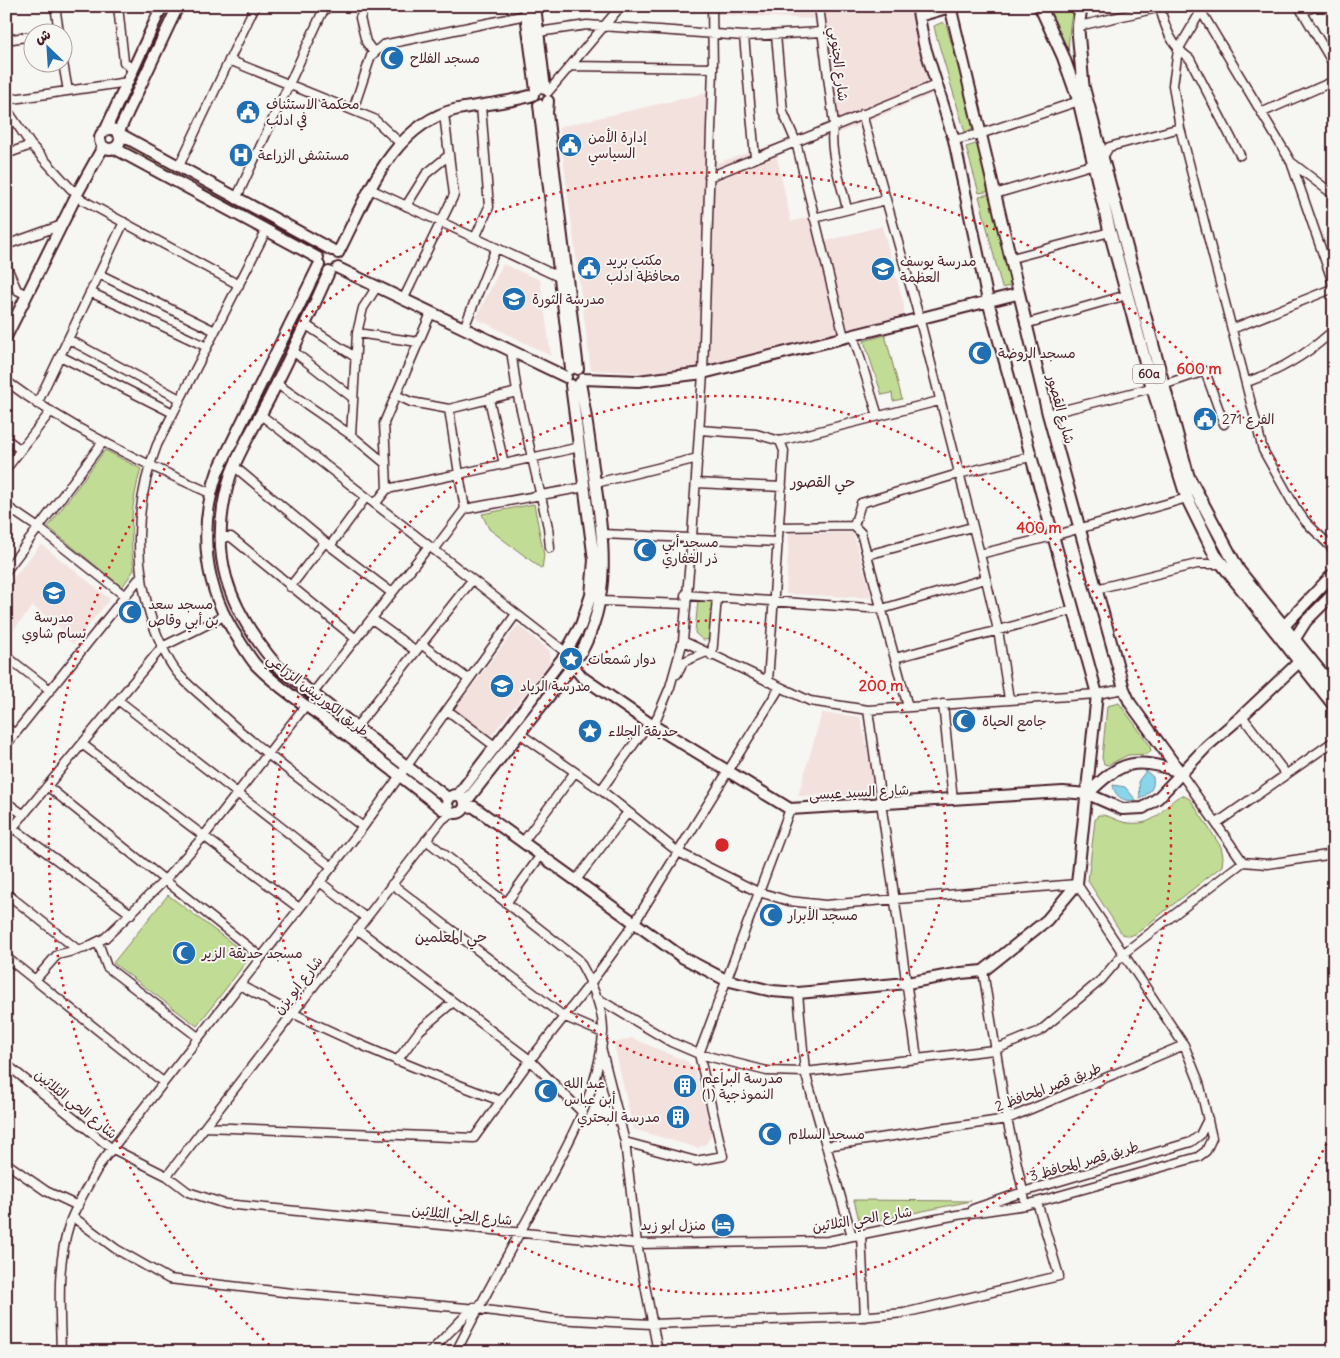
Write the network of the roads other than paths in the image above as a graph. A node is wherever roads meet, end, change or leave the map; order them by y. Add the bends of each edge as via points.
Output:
1 (55, 6) edge
2 (118, 6) edge
3 (162, 6) edge
4 (178, 6) edge
5 (255, 6) edge
6 (329, 6) edge
7 (377, 6) edge
8 (535, 6) edge
9 (621, 6) edge
10 (712, 6) edge
11 (819, 6) edge
12 (1040, 6) edge
13 (1081, 6) edge
14 (1316, 6) edge
15 (950, 7) edge
16 (1163, 7) edge
17 (362, 8) edge
18 (1202, 8) edge
19 (1301, 9) edge
20 (526, 11) edge
21 (918, 11) edge
22 (56, 22) edge
23 (1079, 26) junction
24 (603, 28) junction
25 (538, 32) junction
26 (822, 32) junction
27 (712, 33) junction
28 (744, 36) junction
29 (776, 36) junction
30 (22, 38) edge
31 (6, 40) edge
32 (1178, 50) junction
33 (374, 53) junction
34 (229, 60) junction
35 (571, 66) junction
36 (1334, 66) edge
37 (713, 68) junction
38 (133, 70) junction
39 (65, 72) edge
40 (1334, 81) edge
41 (128, 82) junction
42 (288, 84) junction
43 (936, 84) junction
44 (68, 91) junction
45 (541, 96) junction
46 (6, 100) edge
47 (1079, 101) junction
48 (481, 106) junction
49 (6, 108) edge
50 (353, 110) junction
51 (1263, 112) junction
52 (444, 114) junction
53 (862, 114) junction
54 (834, 124) junction
55 (1180, 128) junction
56 (106, 129) junction
57 (118, 133) junction
58 (980, 134) junction
59 (954, 140) junction
60 (796, 142) junction
61 (400, 143) junction
62 (31, 145) junction
63 (109, 148) junction
64 (6, 154) edge
65 (449, 155) junction
66 (1240, 155) dead end
67 (755, 158) junction
68 (1098, 161) junction
69 (1291, 162) junction
70 (179, 166) junction
71 (709, 176) junction
72 (370, 189) junction
73 (78, 194) junction
74 (995, 194) junction
75 (1334, 195) edge
76 (236, 198) junction
77 (886, 200) junction
78 (406, 206) junction
79 (847, 209) junction
80 (814, 218) junction
81 (124, 222) junction
82 (441, 222) junction
83 (62, 226) junction
84 (266, 231) junction
85 (1110, 232) junction
86 (474, 238) junction
87 (6, 244) edge
88 (496, 248) junction
89 (335, 251) junction
90 (1012, 258) junction
91 (318, 262) junction
92 (6, 265) edge
93 (334, 270) junction
94 (99, 274) junction
95 (559, 277) junction
96 (239, 285) junction
97 (1334, 287) edge
98 (376, 288) junction
99 (90, 292) junction
100 (1017, 294) junction
101 (27, 295) junction
102 (1127, 295) junction
103 (403, 300) junction
104 (988, 301) junction
105 (431, 314) junction
106 (919, 317) junction
107 (306, 324) junction
108 (1025, 324) junction
109 (464, 328) junction
110 (1232, 329) junction
111 (1334, 330) edge
112 (215, 331) junction
113 (357, 333) junction
114 (849, 336) junction
115 (6, 337) edge
116 (68, 339) junction
117 (418, 342) junction
118 (207, 347) junction
119 (511, 350) junction
120 (293, 351) junction
121 (60, 356) junction
122 (355, 357) junction
123 (703, 373) junction
124 (575, 377) junction
125 (6, 381) edge
126 (1246, 382) junction
127 (277, 384) junction
128 (1158, 386) junction
129 (517, 392) junction
130 (396, 394) junction
131 (353, 398) junction
132 (180, 399) junction
133 (489, 399) junction
134 (939, 401) junction
135 (37, 404) junction
136 (448, 409) junction
137 (51, 411) junction
138 (173, 413) junction
139 (261, 414) junction
140 (1048, 414) junction
141 (878, 416) junction
142 (1224, 424) dead end
143 (700, 430) junction
144 (351, 435) junction
145 (6, 439) edge
146 (780, 441) junction
147 (102, 443) junction
148 (580, 448) junction
149 (21, 450) junction
150 (1030, 457) junction
151 (532, 458) junction
152 (698, 458) junction
153 (386, 464) junction
154 (504, 464) junction
155 (149, 465) junction
156 (234, 467) junction
157 (6, 469) edge
158 (459, 474) junction
159 (958, 474) junction
160 (596, 483) junction
161 (696, 483) junction
162 (585, 487) junction
163 (782, 488) junction
164 (387, 489) junction
165 (210, 493) junction
166 (541, 496) junction
167 (366, 497) junction
168 (1187, 498) junction
169 (375, 504) junction
170 (6, 506) edge
171 (465, 509) junction
172 (854, 526) junction
173 (779, 527) junction
174 (972, 527) junction
175 (1081, 528) junction
176 (40, 529) junction
177 (603, 534) junction
178 (1053, 536) junction
179 (220, 537) junction
180 (692, 537) junction
181 (778, 542) junction
182 (328, 544) junction
183 (431, 548) junction
184 (550, 548) dead end
185 (1334, 550) edge
186 (980, 554) junction
187 (867, 555) junction
188 (1222, 564) junction
189 (1239, 571) junction
190 (6, 572) edge
191 (1334, 573) edge
192 (142, 575) junction
193 (985, 579) junction
194 (472, 580) junction
195 (290, 587) junction
196 (1096, 589) junction
197 (392, 593) junction
198 (1334, 593) edge
199 (685, 595) junction
200 (125, 596) junction
201 (717, 597) junction
202 (600, 601) junction
203 (774, 601) junction
204 (685, 604) junction
205 (882, 609) junction
206 (1073, 610) junction
207 (516, 614) junction
208 (224, 616) junction
209 (372, 619) junction
210 (1284, 626) junction
211 (998, 630) junction
212 (356, 639) junction
213 (1289, 640) junction
214 (683, 641) junction
215 (422, 644) junction
216 (162, 647) junction
217 (416, 651) junction
218 (564, 654) junction
219 (580, 654) junction
220 (708, 654) junction
221 (6, 656) edge
222 (894, 658) junction
223 (1298, 662) junction
224 (573, 667) junction
225 (468, 679) junction
226 (768, 682) junction
227 (670, 687) junction
228 (780, 687) junction
229 (1124, 689) junction
230 (50, 690) junction
231 (1334, 690) edge
232 (313, 693) junction
233 (1098, 694) junction
234 (1008, 699) junction
235 (118, 700) junction
236 (943, 704) junction
237 (306, 705) junction
238 (1334, 705) edge
239 (908, 707) junction
240 (447, 710) junction
241 (868, 710) junction
242 (1242, 716) junction
243 (651, 724) junction
244 (358, 726) junction
245 (6, 727) edge
246 (519, 733) junction
247 (16, 734) junction
248 (1334, 742) edge
249 (82, 744) junction
250 (6, 745) edge
251 (496, 747) junction
252 (268, 753) junction
253 (407, 765) junction
254 (729, 771) junction
255 (575, 772) junction
256 (1180, 772) junction
257 (1286, 774) junction
258 (400, 775) junction
259 (47, 786) junction
260 (601, 790) junction
261 (237, 793) junction
262 (1088, 794) junction
263 (953, 800) junction
264 (6, 802) edge
265 (456, 804) junction
266 (882, 804) junction
267 (790, 809) junction
268 (628, 812) junction
269 (24, 814) junction
270 (1217, 823) junction
271 (363, 827) junction
272 (12, 828) junction
273 (6, 836) edge
274 (204, 836) junction
275 (426, 840) junction
276 (523, 842) junction
277 (678, 852) junction
278 (1334, 854) edge
279 (541, 855) junction
280 (1242, 862) junction
281 (332, 867) junction
282 (576, 880) junction
283 (164, 881) junction
284 (320, 882) junction
285 (392, 884) junction
286 (1077, 884) junction
287 (761, 892) junction
288 (6, 893) edge
289 (896, 900) junction
290 (507, 902) junction
291 (299, 908) junction
292 (131, 914) junction
293 (366, 918) junction
294 (635, 922) junction
295 (357, 929) junction
296 (98, 942) junction
297 (78, 950) junction
298 (1124, 953) junction
299 (6, 957) edge
300 (261, 957) junction
301 (983, 971) junction
302 (35, 980) junction
303 (726, 980) junction
304 (908, 983) junction
305 (590, 984) junction
306 (240, 985) junction
307 (798, 993) junction
308 (595, 997) junction
309 (454, 1002) junction
310 (292, 1014) junction
311 (563, 1016) junction
312 (603, 1033) junction
313 (198, 1037) junction
314 (601, 1045) junction
315 (1184, 1045) junction
316 (994, 1050) junction
317 (699, 1054) junction
318 (917, 1058) junction
319 (530, 1060) junction
320 (397, 1062) junction
321 (6, 1064) edge
322 (805, 1072) junction
323 (163, 1082) junction
324 (500, 1101) junction
325 (582, 1112) junction
326 (1007, 1119) junction
327 (1208, 1119) junction
328 (205, 1128) junction
329 (625, 1142) junction
330 (826, 1146) junction
331 (111, 1148) junction
332 (6, 1163) edge
333 (167, 1176) junction
334 (1023, 1192) junction
335 (1037, 1202) junction
336 (1026, 1205) junction
337 (78, 1206) junction
338 (957, 1214) junction
339 (73, 1217) junction
340 (520, 1234) junction
341 (862, 1234) junction
342 (852, 1236) junction
343 (637, 1244) junction
344 (476, 1308) junction
345 (865, 1317) junction
346 (651, 1324) junction
347 (61, 1352) edge
348 (430, 1352) edge
349 (456, 1352) edge
350 (658, 1352) edge

1 - 22 street
2 - 38 street via 124,62
3 - 38 street
4 - 57 street
5 - 34 street
6 - 42 street via 322,13
7 - 17 street
8 - 25 street
9 - 24 street
10 - 27 street
11 - 26 street, شارع الجنوبي
12 - 47 main road, 60a
13 - 23 main road, 60a
14 - 19 street
15 - 21 street
15 - 58 street, شارع القصور
16 - 23 street
16 - 32 street via 1168,36
17 - 33 street via 360,18 366,42
18 - 32 street
18 - 51 street
19 - 36 street
20 - 33 street via 383,45
20 - 45 street
21 - 43 street
23 - 68 main road, 60a via 1083,86
24 - 25 street via 587,25
24 - 27 street
24 - 35 street
25 - 45 street
26 - 29 street
26 - 54 street, شارع الجنوبي
27 - 28 street
27 - 37 street
28 - 29 street
28 - 67 street
29 - 60 street via 784,112
30 - 31 street
32 - 55 street via 1173,86
32 - 66 street via 1190,59
33 - 50 street
34 - 42 street
34 - 70 street
35 - 37 street
35 - 45 street
37 - 71 street
38 - 41 street
39 - 44 street
40 - 51 street
41 - 44 street
41 - 56 street
42 - 50 street
42 - 76 street
43 - 53 street
43 - 59 street
44 - 46 street
45 - 48 street
45 - 95 street
45 - 124 street via 547,114
47 - 58 street
47 - 68 main road, 60a
48 - 52 street
48 - 86 street via 489,207
49 - 62 street
50 - 61 street via 374,119
51 - 69 street
52 - 61 street via 430,120
52 - 65 street
53 - 54 street
53 - 77 street
54 - 60 street
54 - 79 street, شارع الجنوبي via 832,146
55 - 68 street via 1110,147
55 - 110 street
56 - 57 street
56 - 63 street via 100,138
57 - 63 street via 120,138
57 - 70 street
58 - 59 street
58 - 74 street, شارع القصور
59 - 104 street
60 - 67 street
60 - 80 street
61 - 72 street
62 - 64 street
62 - 73 street
63 - 73 street
63 - 84 street
65 - 78 street via 426,174
65 - 82 street via 454,195
67 - 71 street
68 - 74 street
68 - 85 main road, 60a
68 - 128 main road, 60a
69 - 75 street
69 - 97 street
70 - 76 street
71 - 123 street
72 - 78 street
72 - 89 street
73 - 81 street
73 - 83 street
74 - 90 street, شارع القصور
76 - 89 street
77 - 79 street
77 - 106 street
78 - 82 street
79 - 80 street
80 - 114 street
81 - 94 street
81 - 96 street
82 - 86 street
82 - 103 street
83 - 87 street
83 - 101 street
84 - 91 street
84 - 96 street
85 - 90 street
85 - 102 main road, 60a
86 - 88 street
88 - 95 street
88 - 109 street
89 - 91 street via 322,252
89 - 93 street via 341,262
90 - 100 street, شارع القصور
91 - 93 street via 323,270
91 - 165 street, طريق الكورنيش الزراعي
92 - 101 street via 17,290
93 - 98 street
93 - 107 street
94 - 99 street
94 - 112 street
95 - 124 street
96 - 112 street
97 - 110 street
98 - 103 street
98 - 113 street via 363,308
99 - 116 street
99 - 118 street
100 - 104 street
100 - 108 street, شارع القصور
101 - 115 street
102 - 108 street
102 - 128 main road, 60a
103 - 105 street
104 - 106 street
104 - 150 street
105 - 109 street
105 - 117 street
106 - 114 street
106 - 134 street
107 - 120 street
107 - 122 street
108 - 140 street, شارع القصور
109 - 119 street
110 - 126 street
111 - 126 street via 1276,371
112 - 118 street
113 - 117 street
113 - 122 street
114 - 123 street
114 - 141 street
116 - 121 street
116 - 132 street
117 - 130 street
118 - 132 street
119 - 124 street
119 - 129 street
120 - 127 street
120 - 131 street
121 - 135 street
121 - 138 street
122 - 131 street
123 - 124 street via 638,381
123 - 143 street
124 - 148 street
124 - 160 street
125 - 135 street
126 - 185 street via 1262,450 1305,521
127 - 139 street
127 - 144 street
128 - 140 street
128 - 142 street via 1205,371
128 - 168 main road, 60a
128 - 189 main road, 60a via 1188,476
129 - 133 street
129 - 151 street
130 - 136 street via 410,402
130 - 153 street via 384,422
131 - 144 street
132 - 138 street
133 - 136 street
133 - 154 street
134 - 141 street
134 - 159 street
135 - 137 street
136 - 158 street
137 - 147 street
137 - 149 street
138 - 155 street
139 - 156 street
139 - 167 street
140 - 175 street, شارع القصور
141 - 146 street
143 - 146 street via 756,434
143 - 152 street
144 - 153 street
145 - 149 street
146 - 163 street via 784,451
147 - 155 street
147 - 176 street
148 - 151 street
148 - 162 street
149 - 157 street
150 - 159 street
150 - 178 street
151 - 154 street
151 - 166 street
152 - 160 street
152 - 161 street
153 - 164 street
154 - 158 street
155 - 165 street
155 - 192 street via 142,494 139,544
156 - 179 street via 219,528
156 - 182 street
158 - 164 street
158 - 171 street
159 - 172 street via 861,503
159 - 174 street
160 - 177 street
161 - 163 street
161 - 180 street
162 - 166 street
162 - 218 street via 594,560 591,595 581,624
163 - 173 street
164 - 169 street
165 - 208 street, طريق الكورنيش الزراعي via 204,531 207,565
166 - 171 street
166 - 184 street
167 - 169 street
167 - 182 street
168 - 175 street
168 - 188 main road, 60a
169 - 183 street
170 - 176 street
171 - 183 street
172 - 173 street
172 - 187 street via 861,533
173 - 181 street
174 - 186 street
174 - 187 street
175 - 178 street
175 - 196 street, شارع القصور
176 - 190 street
176 - 200 street
177 - 180 street
177 - 202 street via 604,577
178 - 186 street
178 - 206 street
179 - 195 street via 231,537
179 - 232 street via 225,576 240,616 277,666
180 - 181 street
180 - 199 street
181 - 203 street
182 - 195 street
182 - 197 street
183 - 194 street
183 - 197 street
186 - 193 street
187 - 205 street
188 - 189 street
188 - 196 street via 1197,564
188 - 213 main road, 60a
189 - 210 main road, 60a
191 - 210 street
192 - 200 street
192 - 216 street via 144,597
193 - 205 street
193 - 211 street
194 - 207 street
194 - 215 street
195 - 212 street
196 - 229 street, شارع القصور
197 - 209 street
198 - 213 street
199 - 201 street
199 - 204 street
200 - 230 street
201 - 203 street
201 - 220 street
202 - 204 street
202 - 219 street via 590,638
203 - 205 street
203 - 226 street
204 - 214 street
205 - 222 street
206 - 211 street
206 - 233 street
207 - 218 street
207 - 225 street
208 - 216 street
208 - 237 street, طريق الكورنيش الزراعي via 255,664
209 - 212 street
209 - 217 street
210 - 213 main road, 60a
211 - 222 street
211 - 234 street
212 - 232 street
213 - 223 main road, 60a
213 - 231 main road, 60a
214 - 220 street
214 - 227 street
215 - 217 street
215 - 225 street
216 - 235 street
216 - 252 street via 176,671 226,720
217 - 244 street
218 - 219 street via 575,650
218 - 224 street via 566,666
218 - 251 street
219 - 224 street via 580,661
220 - 226 street
220 - 227 street via 683,662
221 - 230 street
222 - 239 street
223 - 238 main road, 60a
223 - 242 street, شارع السيد عيسى
224 - 243 street, شارع السيد عيسى via 582,677
224 - 246 street
225 - 240 street
226 - 228 street
227 - 243 street
228 - 241 street via 810,701
228 - 254 street
229 - 233 street
229 - 256 street, شارع القصور via 1130,703
230 - 247 street
232 - 244 street
233 - 234 street
233 - 262 street
234 - 236 street
235 - 249 street
235 - 261 street
236 - 239 street
236 - 263 street
237 - 252 street
237 - 258 street, طريق الكورنيش الزراعي
239 - 241 street
240 - 251 street
240 - 253 street
241 - 266 street
242 - 256 street, شارع السيد عيسى
242 - 257 street
243 - 254 street, شارع السيد عيسى
243 - 260 street
244 - 253 street
245 - 247 street
246 - 255 street
246 - 265 street
247 - 250 street
248 - 257 street
249 - 259 street
249 - 274 street
251 - 265 street
252 - 261 street
252 - 271 street
253 - 258 street
253 - 265 street
254 - 267 street, شارع السيد عيسى
254 - 277 street
255 - 260 street
255 - 276 street
256 - 262 street via 1138,762 1104,777
256 - 262 street, شارع السيد عيسى via 1158,798 1143,808 1122,809
256 - 270 street
257 - 270 street
258 - 265 street, طريق الكورنيش الزراعي via 442,809
258 - 271 street
259 - 269 street
259 - 283 street
260 - 268 street
261 - 274 street
261 - 281 street
262 - 263 street, شارع السيد عيسى via 1063,792
262 - 286 street
263 - 266 street, شارع السيد عيسى
264 - 269 street
265 - 275 street, شارع ابو يزن
265 - 276 street via 474,807
266 - 267 street, شارع السيد عيسى
266 - 289 street
267 - 287 street
268 - 277 street
268 - 282 street
269 - 272 street
270 - 280 street
271 - 281 street
272 - 273 street
272 - 292 street
274 - 283 street
274 - 291 street
275 - 285 street, شارع ابو يزن
275 - 290 street
276 - 279 street
277 - 287 street
277 - 294 street
278 - 280 street via 1267,864
279 - 282 street
279 - 290 street
280 - 298 street
281 - 284 street
282 - 294 street
283 - 292 street
283 - 300 street
284 - 291 street
284 - 293 street
285 - 293 street, شارع ابو يزن
285 - 311 street
286 - 289 street
286 - 298 street
286 - 301 street via 1048,920
287 - 289 street via 789,901 825,905
287 - 303 street
288 - 297 street
289 - 304 street
290 - 305 street via 578,959
291 - 300 street
292 - 296 street
293 - 295 street, شارع ابو يزن
294 - 303 street via 682,957
294 - 305 street
295 - 309 street
295 - 310 street, شارع ابو يزن
296 - 297 street
296 - 313 street via 107,967
297 - 302 street via 57,955
298 - 315 street
298 - 316 street via 1101,980 1040,1032
299 - 302 street
300 - 306 street
301 - 304 street
301 - 316 street
302 - 323 street
303 - 307 street via 772,991
303 - 317 street
304 - 307 street
304 - 318 street
305 - 308 street
305 - 311 street
306 - 310 street
306 - 313 street
307 - 322 street
308 - 312 street via 602,1015
308 - 317 street via 648,1030
309 - 319 street
309 - 320 street via 420,1030
310 - 320 street
310 - 328 street, شارع ابو يزن
311 - 312 street
311 - 319 street
312 - 314 street
313 - 323 street
314 - 325 street via 596,1073
314 - 329 street
315 - 326 street, طريق قصر المحافظ 2
315 - 327 street via 1199,1082
316 - 318 street
316 - 326 street
317 - 322 street via 767,1071
317 - 329 street via 723,1156 696,1160
318 - 322 street
319 - 324 street
319 - 325 street
320 - 324 street
321 - 331 street, شارع الحي الثلاثين
322 - 330 street
323 - 331 street
324 - 328 street via 474,1138
325 - 340 street
326 - 330 street, طريق قصر المحافظ 2
326 - 334 street
327 - 334 street, طريق قصر المحافظ 3 via 1200,1135 1191,1142
327 - 335 street via 1212,1138 1198,1157
328 - 333 street, شارع ابو يزن
329 - 343 street
330 - 342 street
331 - 333 street, شارع الحي الثلاثين
331 - 337 street
332 - 337 street via 46,1191
333 - 340 street, شارع الحي الثلاثين via 188,1192 225,1204
334 - 336 street
334 - 338 street, طريق قصر المحافظ 3
335 - 336 street
335 - 345 street via 1059,1276 904,1313
336 - 338 street
337 - 339 street
338 - 341 street, شارع الحي الثلاثين
339 - 344 street via 116,1249 169,1279
339 - 347 street via 64,1248 60,1280
340 - 343 street, شارع الحي الثلاثين
340 - 344 street
341 - 342 street, شارع الحي الثلاثين
341 - 345 street
342 - 343 street, شارع الحي الثلاثين via 828,1241
343 - 346 street
344 - 346 street via 554,1319
344 - 348 street
344 - 349 street
345 - 346 street
346 - 350 street

